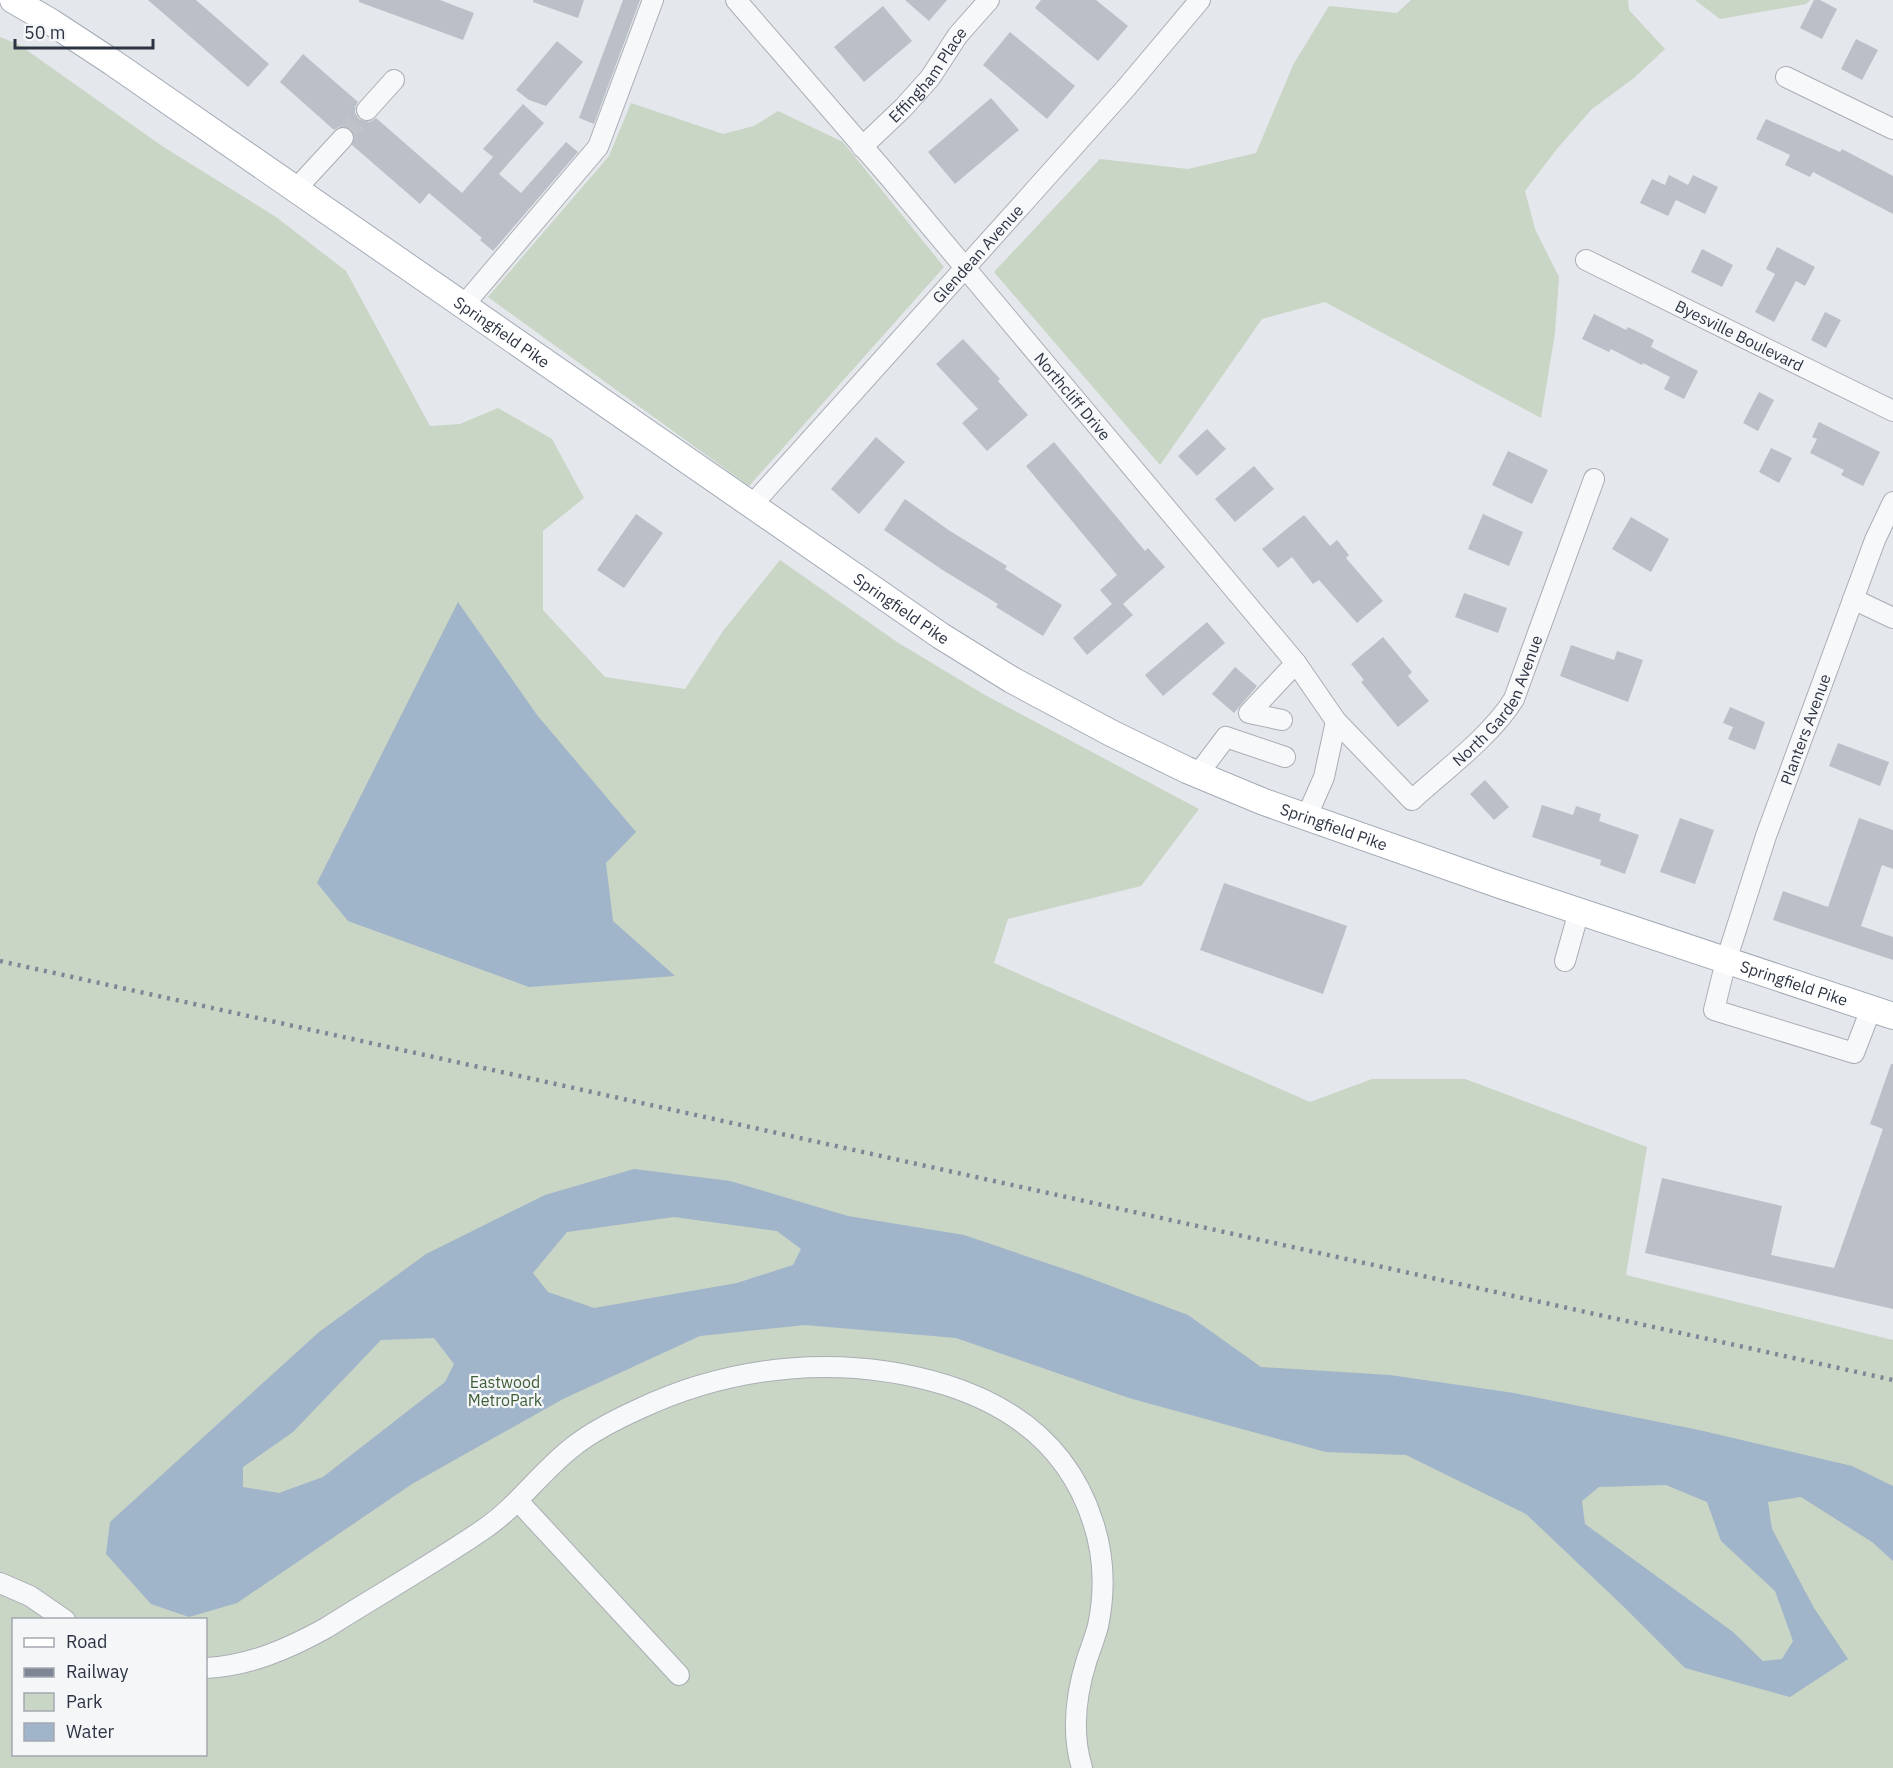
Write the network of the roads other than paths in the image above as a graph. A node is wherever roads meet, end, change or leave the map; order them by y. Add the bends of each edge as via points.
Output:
1 (13, 0) edge
2 (653, 0) edge
3 (736, 0) edge
4 (989, 0) edge
5 (1200, 0) edge
6 (1786, 77) dead end
7 (394, 80) dead end
8 (367, 110) tunnel mouth
9 (1893, 129) edge
10 (344, 138) tunnel mouth
11 (862, 147) junction
12 (295, 190) junction
13 (1586, 260) dead end
14 (964, 267) junction
15 (463, 306) junction
16 (1893, 411) edge
17 (1594, 479) dead end
18 (1893, 502) edge
19 (751, 506) junction
20 (1853, 599) junction
21 (1893, 618) edge
22 (1296, 663) junction
23 (1250, 713) junction
24 (1282, 720) dead end
25 (1336, 721) junction
26 (1226, 737) junction
27 (1285, 757) dead end
28 (1198, 774) junction
29 (1306, 818) junction
30 (1579, 911) junction
31 (1726, 960) junction
32 (1565, 961) dead end
33 (1882, 1012) edge
34 (518, 1501) junction
35 (0, 1583) edge
36 (62, 1618) edge
37 (207, 1668) edge
38 (679, 1675) dead end
39 (1082, 1768) edge

1 - 12 main road, Springfield Pike via 112,62
2 - 15 street via 598,147
3 - 11 street, Northcliff Drive
4 - 11 street, Effingham Place via 958,35 930,78
5 - 14 street, Glendean Avenue
6 - 9 street
7 - 8 street
10 - 12 street
11 - 14 street, Northcliff Drive
12 - 15 main road, Springfield Pike
13 - 16 street, Byesville Boulevard
14 - 19 street, Glendean Avenue
14 - 22 street, Northcliff Drive
15 - 19 main road, Springfield Pike
17 - 25 street, North Garden Avenue via 1514,699 1492,728 1412,800
18 - 20 street, Planters Avenue
19 - 28 main road, Springfield Pike via 1012,680
20 - 21 street
20 - 31 street, Planters Avenue via 1766,836
22 - 23 street
22 - 25 street, Northcliff Drive
23 - 24 street
23 - 26 street
25 - 29 street via 1324,777
26 - 27 street
26 - 28 street
28 - 29 main road, Springfield Pike
29 - 30 main road, Springfield Pike
30 - 31 main road, Springfield Pike
30 - 32 street
31 - 33 main road, Springfield Pike
31 - 33 street, Planters Avenue via 1714,1010 1854,1053
34 - 37 street via 485,1529 298,1643 270,1655
34 - 38 street
34 - 39 street via 556,1460 619,1419 674,1394 732,1377 813,1366 887,1371 962,1390 997,1405 1046,1442 1068,1469 1095,1531 1102,1602 1076,1714
35 - 36 street via 30,1596

